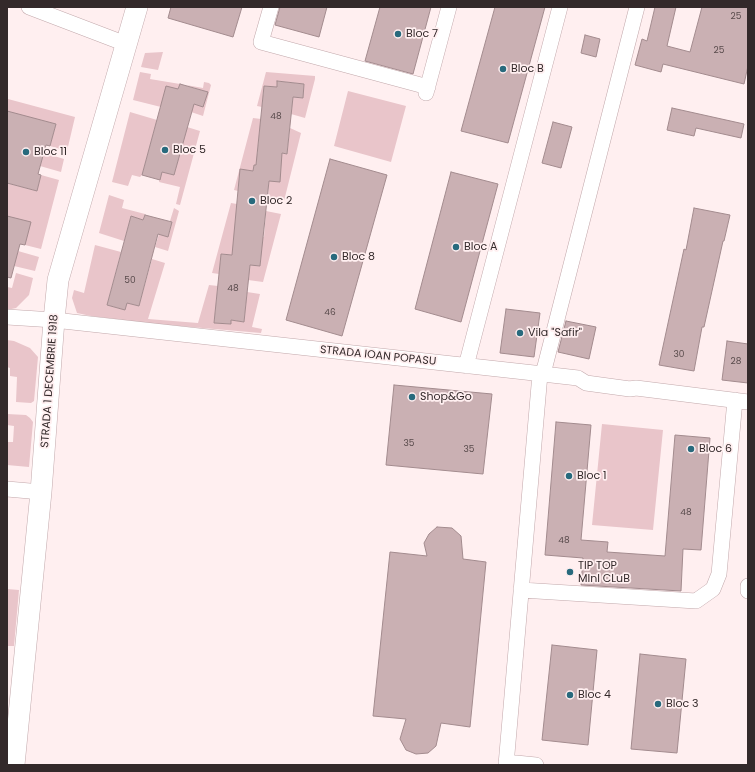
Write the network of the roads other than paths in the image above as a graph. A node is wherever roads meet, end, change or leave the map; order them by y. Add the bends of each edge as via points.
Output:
1 (29, 7) edge
2 (137, 7) edge
3 (271, 7) edge
4 (449, 7) edge
5 (560, 7) edge
6 (637, 7) edge
7 (126, 44) junction
8 (7, 317) edge
9 (54, 320) junction
10 (466, 366) junction
11 (542, 374) junction
12 (742, 401) edge
13 (7, 489) edge
14 (41, 492) junction
15 (748, 586) edge
16 (521, 590) junction
17 (748, 591) edge
18 (12, 759) edge
19 (506, 763) edge
20 (536, 765) edge

1 - 7 street
2 - 7 street, STRADA 1 DECEMBRIE 1918
3 - 4 street via 261,42 427,90
5 - 10 street
6 - 11 street
7 - 9 street, STRADA 1 DECEMBRIE 1918 via 58,280
8 - 9 street, STRADA IOAN POPASU
9 - 10 street, STRADA IOAN POPASU
9 - 14 street, STRADA 1 DECEMBRIE 1918
10 - 11 street, STRADA IOAN POPASU
11 - 12 street, STRADA IOAN POPASU via 578,378 586,383 630,389
11 - 16 street
12 - 16 street via 719,574 713,589 705,596 696,601
13 - 14 street
14 - 18 street, STRADA 1 DECEMBRIE 1918
15 - 17 street
16 - 19 street
19 - 20 street

